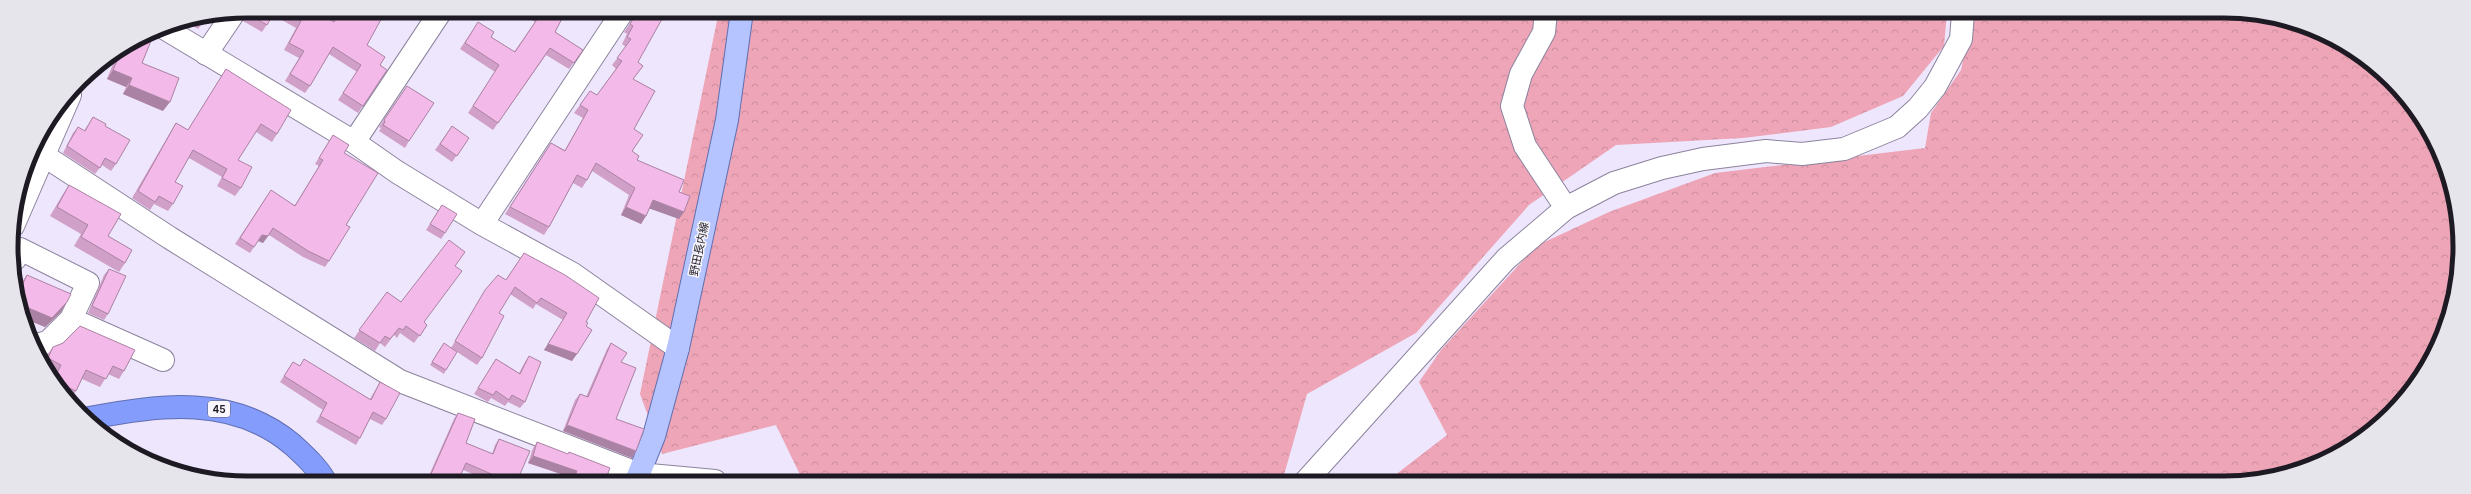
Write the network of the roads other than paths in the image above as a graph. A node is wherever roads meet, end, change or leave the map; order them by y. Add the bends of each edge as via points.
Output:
1 (229, 18) edge
2 (436, 18) edge
3 (618, 18) edge
4 (741, 18) edge
5 (1545, 18) edge
6 (1963, 18) edge
7 (169, 31) edge
8 (206, 54) junction
9 (54, 125) edge
10 (354, 142) junction
11 (39, 152) edge
12 (24, 193) edge
13 (1566, 208) junction
14 (482, 224) junction
15 (18, 253) edge
16 (71, 319) junction
17 (40, 344) edge
18 (678, 348) junction
19 (163, 360) dead end
20 (94, 417) edge
21 (321, 476) edge
22 (633, 476) edge
23 (639, 476) edge
24 (1310, 476) edge

1 - 8 street
2 - 10 street
3 - 14 street
4 - 18 main road, 野田長内線 via 727,120
5 - 13 street via 1544,32 1521,74 1512,106 1525,146
6 - 13 street via 1961,39 1935,86 1918,108 1897,127 1844,149 1802,154 1766,152 1703,159 1662,168 1614,183
7 - 8 street
8 - 10 street
9 - 11 street
10 - 14 street via 397,172
11 - 12 street
11 - 22 street via 176,242 400,381
13 - 24 street via 1506,259
14 - 18 street via 573,274
15 - 16 street via 20,249 88,283
16 - 17 street via 48,342
16 - 19 street
18 - 23 main road, 野田長内線 via 654,436
20 - 21 highway, 45 via 162,407 217,409 242,415 280,434 307,458

